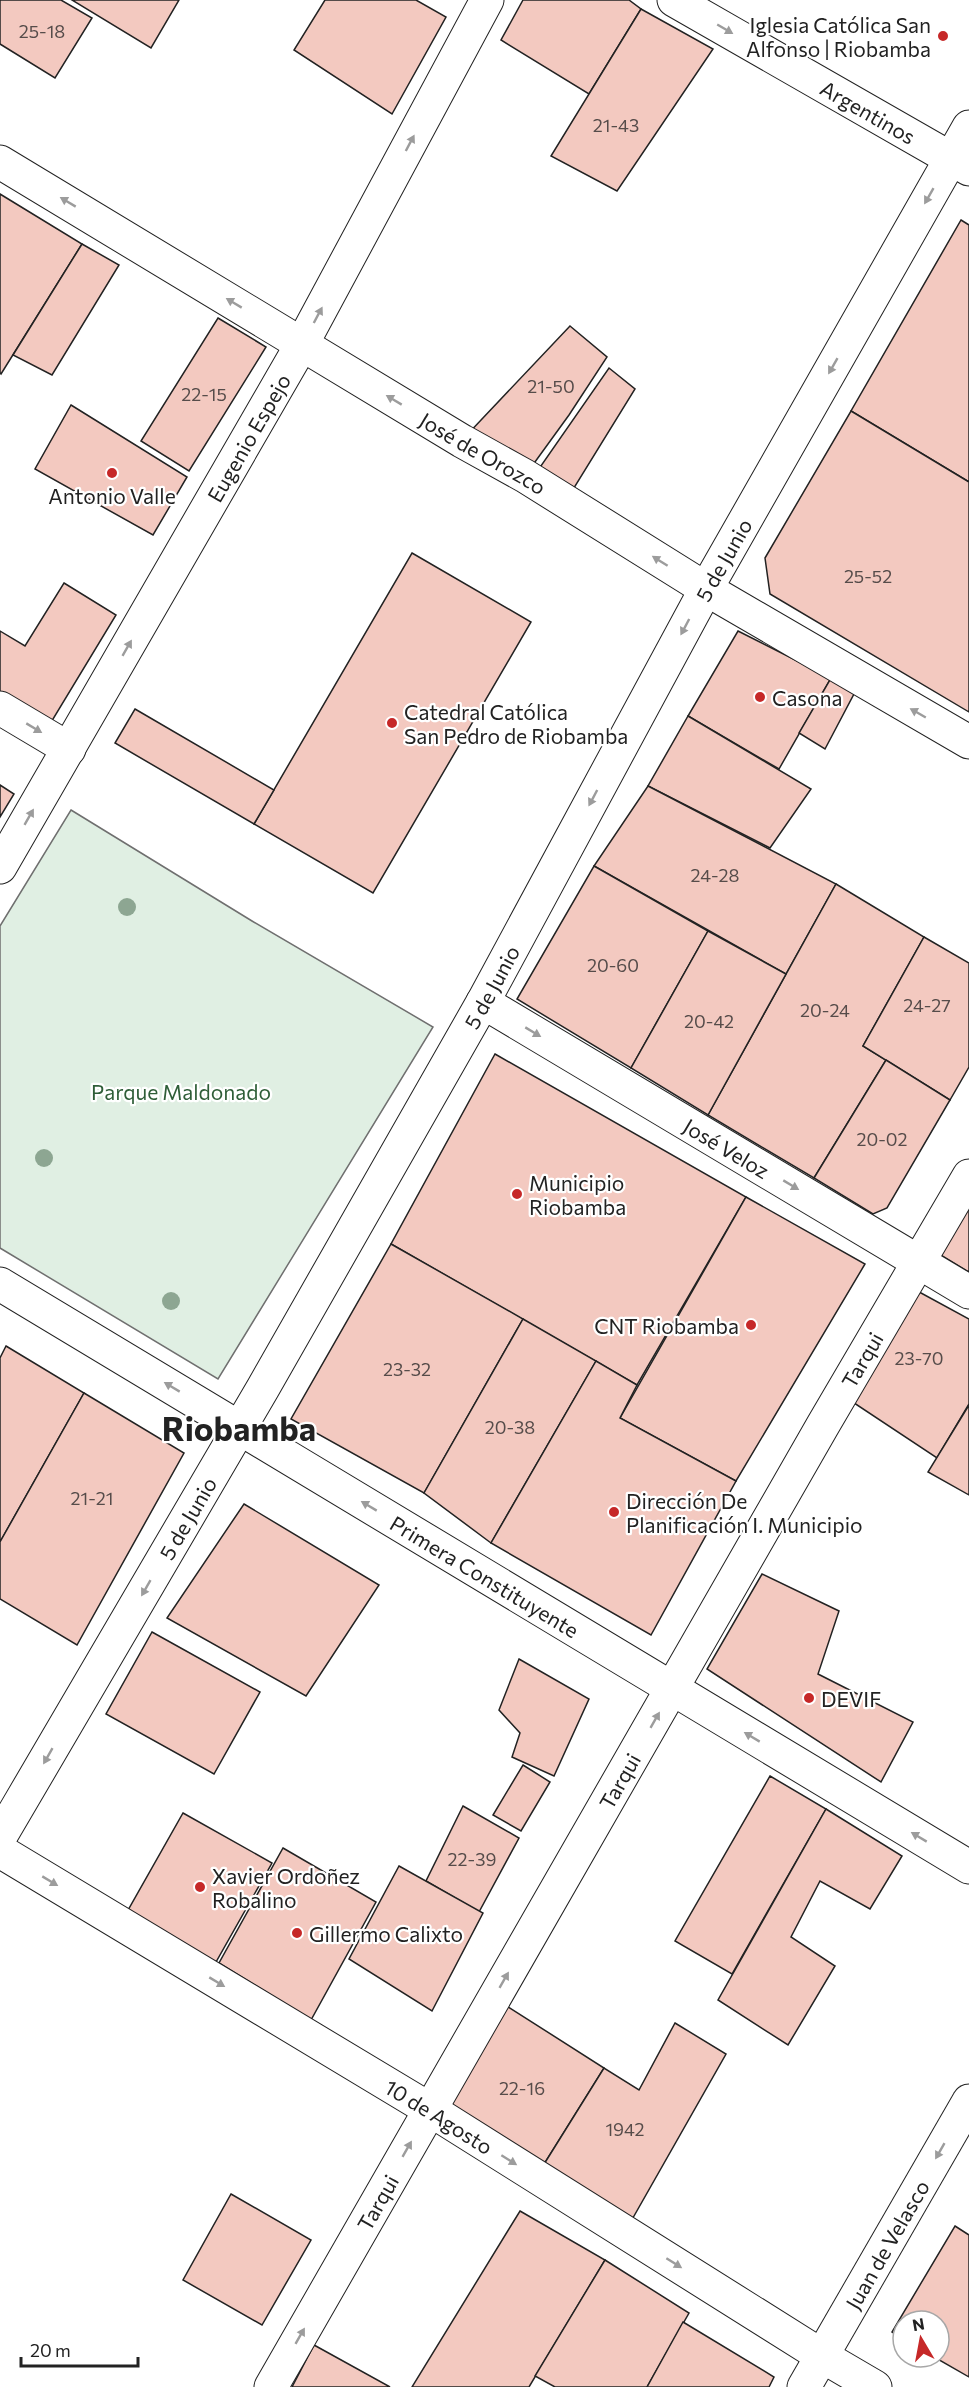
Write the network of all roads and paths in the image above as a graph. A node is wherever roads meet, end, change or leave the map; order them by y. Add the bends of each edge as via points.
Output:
1 (487, 0) edge
2 (674, 0) edge
3 (969, 127) edge
4 (0, 162) edge
5 (960, 163) edge
6 (303, 344) junction
7 (706, 589) junction
8 (0, 708) edge
9 (969, 742) edge
10 (69, 749) junction
11 (0, 867) edge
12 (483, 1002) junction
13 (969, 1176) edge
14 (920, 1262) junction
15 (0, 1284) edge
16 (969, 1292) edge
17 (240, 1428) junction
18 (673, 1689) junction
19 (0, 1837) edge
20 (0, 1851) edge
21 (969, 1867) edge
22 (969, 2101) edge
23 (429, 2109) junction
24 (822, 2356) junction
25 (271, 2387) edge
26 (804, 2387) edge
27 (875, 2387) edge

6 -> 1 street, Eugenio Espejo
2 -> 5 street, Argentinos
3 - 5 street, 5 de Junio
6 -> 4 street, José de Orozco
5 -> 7 street, 5 de Junio
7 -> 6 street, José de Orozco
10 -> 6 street, Eugenio Espejo
9 -> 7 street, José de Orozco
7 -> 12 street, 5 de Junio
8 -> 10 street
11 -> 10 street, Eugenio Espejo
12 -> 14 street, José Veloz
12 - 17 street, 5 de Junio
13 - 14 street, Tarqui
14 - 16 street, José Veloz
14 - 18 street, Tarqui
17 -> 15 street, Primera Constituyente
18 -> 17 street, Primera Constituyente
17 -> 19 street, 5 de Junio
21 -> 18 street, Primera Constituyente
23 -> 18 street, Tarqui
20 -> 23 street, 10 de Agosto
22 -> 24 street, Juan de Velasco
23 -> 24 street, 10 de Agosto
25 -> 23 street, Tarqui
24 - 26 street, Juan de Velasco
24 - 27 street, 10 de Agosto

